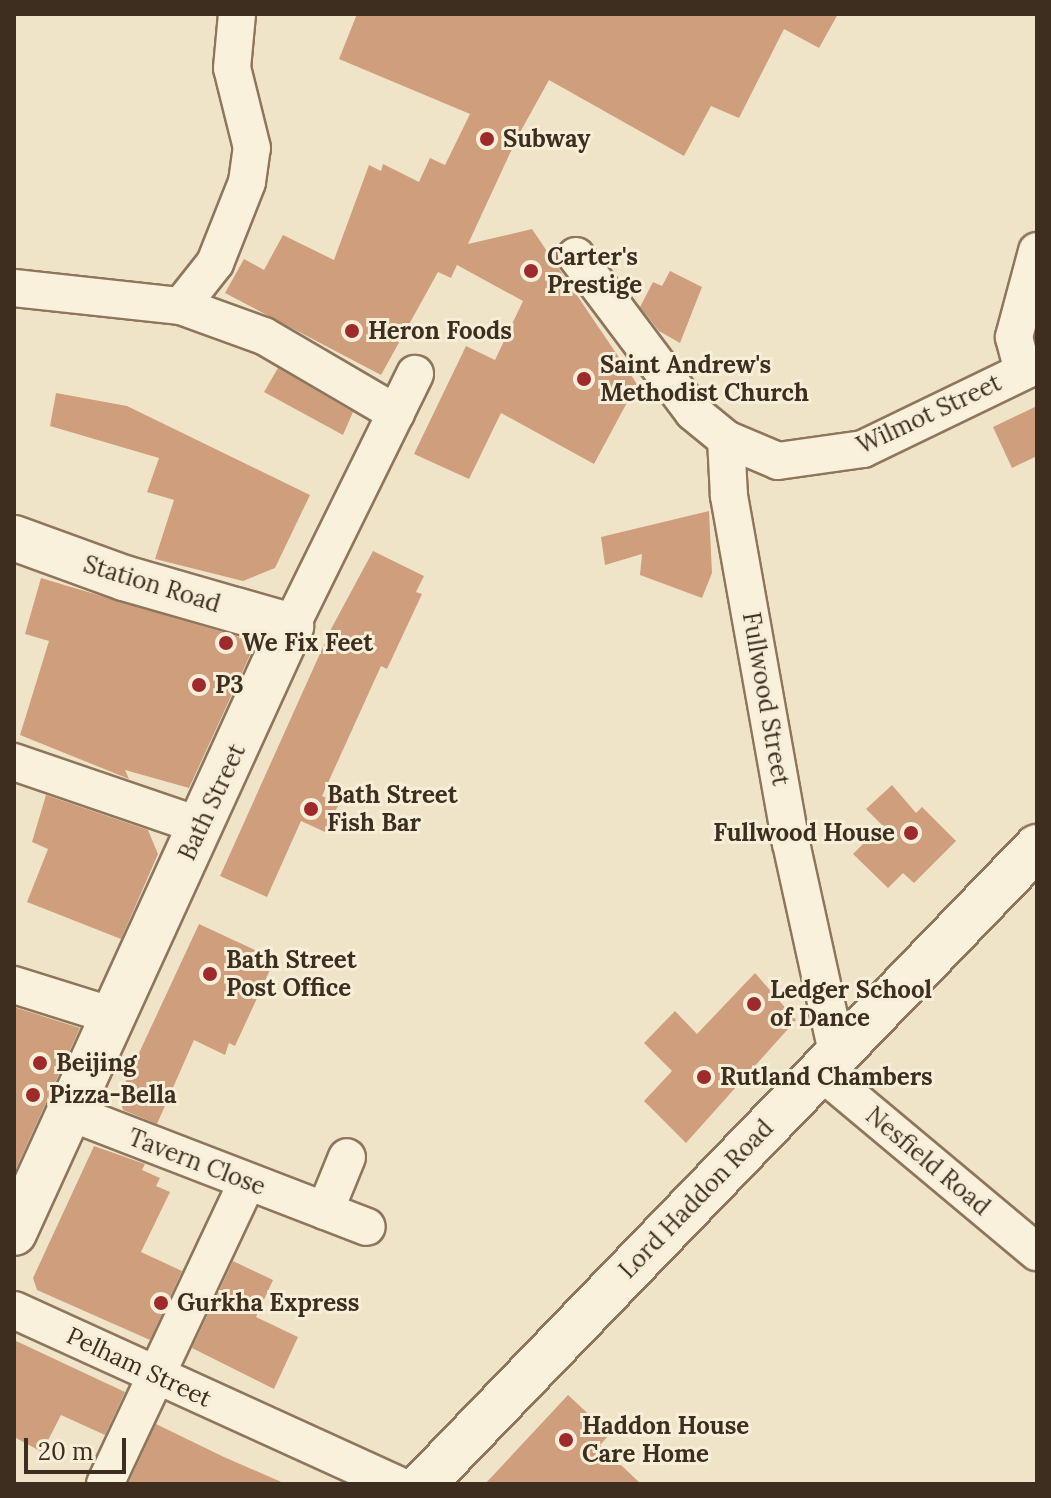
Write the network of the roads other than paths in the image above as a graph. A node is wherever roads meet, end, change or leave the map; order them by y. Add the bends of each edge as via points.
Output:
1 (237, 14) edge
2 (1037, 251) edge
3 (576, 256) dead end
4 (14, 288) edge
5 (181, 306) junction
6 (1030, 368) edge
7 (415, 374) dead end
8 (396, 413) junction
9 (726, 439) junction
10 (14, 538) edge
11 (291, 626) junction
12 (14, 762) edge
13 (201, 826) junction
14 (1037, 847) edge
15 (14, 985) edge
16 (113, 1016) junction
17 (828, 1062) junction
18 (69, 1112) junction
19 (347, 1157) dead end
20 (247, 1182) junction
21 (325, 1211) junction
22 (367, 1227) dead end
23 (14, 1233) edge
24 (1037, 1252) edge
25 (14, 1310) edge
26 (157, 1375) junction
27 (105, 1484) edge
28 (396, 1484) edge
29 (423, 1484) edge

1 - 5 street via 232,68 252,148 247,182 215,263
2 - 6 street via 1014,337
3 - 9 street, Wilmot Street via 693,412
4 - 5 street
5 - 8 street via 264,336
6 - 9 street, Wilmot Street via 863,449 778,461
7 - 8 street, Bath Street
8 - 11 street, Bath Street
9 - 17 street, Fullwood Street via 729,496
10 - 11 street, Station Road
11 - 13 street, Bath Street
12 - 13 street
13 - 16 street, Bath Street
14 - 17 street, Lord Haddon Road
15 - 16 street
16 - 18 street, Bath Street
17 - 24 street, Nesfield Road
17 - 29 street, Lord Haddon Road
18 - 20 street, Tavern Close
18 - 23 street, Bath Street
19 - 21 street
20 - 21 street, Tavern Close
20 - 26 street
21 - 22 street, Tavern Close
25 - 26 street, Pelham Street
26 - 27 street
26 - 28 street, Pelham Street

